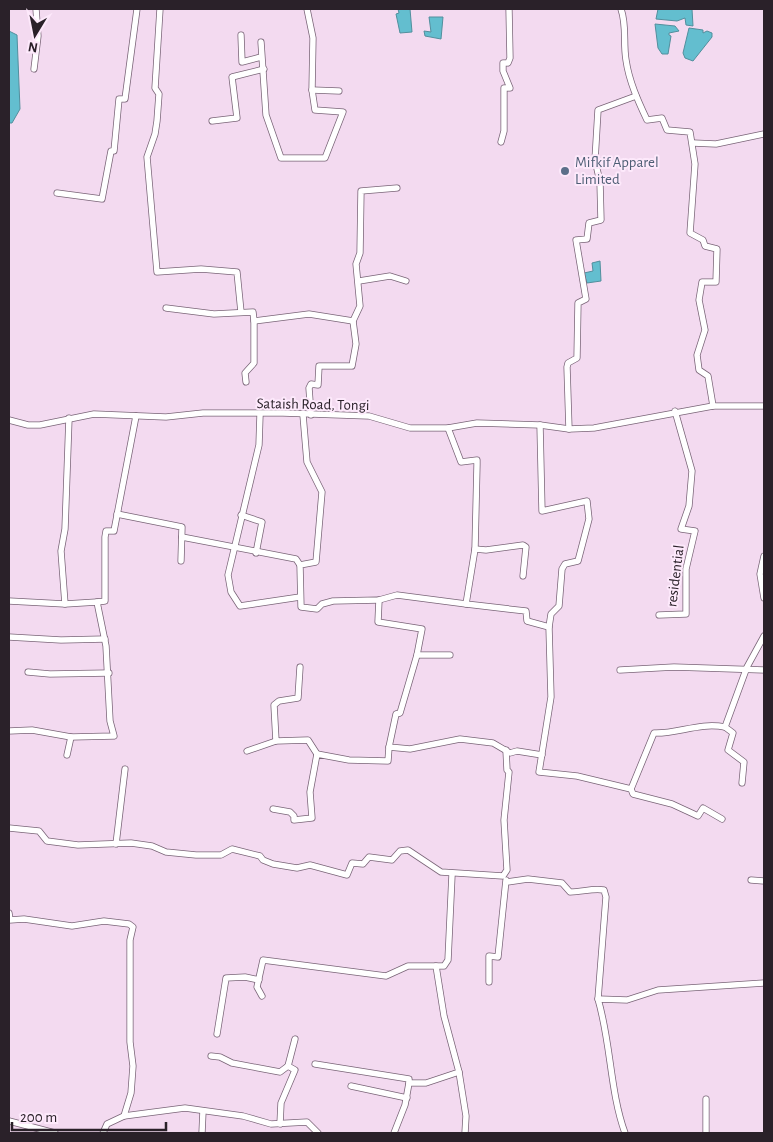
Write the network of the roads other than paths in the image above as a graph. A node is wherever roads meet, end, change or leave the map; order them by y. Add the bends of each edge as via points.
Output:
1 (36, 9) edge
2 (137, 9) edge
3 (160, 9) edge
4 (307, 9) edge
5 (508, 9) edge
6 (621, 9) edge
7 (241, 35) dead end
8 (261, 42) dead end
9 (262, 57) junction
10 (34, 69) dead end
11 (264, 69) junction
12 (312, 90) junction
13 (339, 91) dead end
14 (636, 96) junction
15 (212, 121) dead end
16 (764, 134) edge
17 (501, 142) dead end
18 (693, 143) junction
19 (397, 188) dead end
20 (57, 194) dead end
21 (359, 281) junction
22 (406, 281) dead end
23 (166, 308) dead end
24 (241, 312) junction
25 (254, 320) junction
26 (353, 321) junction
27 (246, 382) dead end
28 (713, 406) junction
29 (764, 406) edge
30 (676, 412) junction
31 (260, 414) junction
32 (303, 415) junction
33 (311, 415) junction
34 (136, 416) junction
35 (69, 418) junction
36 (9, 420) edge
37 (540, 425) junction
38 (448, 428) junction
39 (569, 429) junction
40 (117, 514) junction
41 (241, 515) junction
42 (182, 537) junction
43 (234, 547) junction
44 (475, 549) junction
45 (256, 553) junction
46 (764, 556) edge
47 (181, 561) dead end
48 (300, 565) junction
49 (523, 576) dead end
50 (300, 597) junction
51 (764, 598) edge
52 (379, 600) junction
53 (9, 601) edge
54 (97, 602) junction
55 (65, 604) junction
56 (466, 604) junction
57 (659, 615) dead end
58 (549, 627) junction
59 (764, 636) edge
60 (9, 637) edge
61 (105, 640) junction
62 (417, 655) junction
63 (450, 655) dead end
64 (300, 667) dead end
65 (747, 667) junction
66 (620, 670) dead end
67 (764, 670) edge
68 (28, 672) dead end
69 (109, 673) junction
70 (725, 726) junction
71 (9, 731) edge
72 (71, 737) junction
73 (276, 741) junction
74 (389, 747) junction
75 (506, 750) junction
76 (247, 751) dead end
77 (318, 754) junction
78 (67, 755) dead end
79 (542, 755) junction
80 (126, 769) dead end
81 (742, 783) dead end
82 (631, 789) junction
83 (273, 809) dead end
84 (722, 819) dead end
85 (9, 828) edge
86 (116, 844) junction
87 (452, 874) junction
88 (504, 876) junction
89 (750, 880) dead end
90 (764, 881) edge
91 (507, 882) junction
92 (9, 913) edge
93 (9, 920) edge
94 (436, 966) junction
95 (258, 980) junction
96 (489, 982) dead end
97 (764, 983) edge
98 (262, 996) dead end
99 (598, 999) junction
100 (217, 1034) dead end
101 (295, 1039) dead end
102 (211, 1056) dead end
103 (315, 1064) dead end
104 (288, 1066) junction
105 (459, 1072) junction
106 (409, 1083) junction
107 (351, 1086) dead end
108 (406, 1098) junction
109 (706, 1099) dead end
110 (203, 1111) junction
111 (124, 1116) junction
112 (9, 1121) edge
113 (280, 1124) junction
114 (55, 1133) edge
115 (103, 1133) edge
116 (202, 1133) edge
117 (318, 1133) edge
118 (394, 1133) edge
119 (465, 1133) edge
120 (625, 1133) edge
121 (706, 1133) edge

1 - 10 street via 38,36
2 - 20 street via 125,100 120,99 114,151 111,151 102,199
3 - 24 street via 155,88 159,94 158,109 155,134 147,157 157,272 201,269 237,272
4 - 12 street via 313,38
5 - 17 street via 510,58 508,63 503,63 503,71 510,88 504,88
6 - 14 street via 626,24 626,59
7 - 9 street via 242,62
8 - 9 street
9 - 11 street
11 - 12 street via 266,115 281,158 325,158 343,112 315,110
11 - 15 street via 232,77 236,118
12 - 13 street
14 - 18 street via 647,120 662,118 666,130 690,132
14 - 39 street via 598,110 594,160 600,182 601,220 589,223 587,238 576,240 586,298 578,303 577,358 566,367
16 - 18 street via 716,144
18 - 28 street via 690,234 703,240 704,246 718,249 716,282 702,282 699,300 705,330 698,355 699,370 708,376
19 - 21 street via 361,191 360,253 356,264
21 - 22 street via 390,276
21 - 26 street via 360,306
23 - 24 street via 214,314
24 - 25 street via 253,312
25 - 26 street via 309,314
25 - 27 street via 254,364 245,373
26 - 33 street via 356,344 352,366 318,366 318,385 311,384 309,388
28 - 29 street, Sataish Road, Tongi
28 - 30 street, Sataish Road, Tongi
30 - 39 street, Sataish Road, Tongi via 594,428
30 - 57 street, residential via 692,471 689,506 681,529 695,531 686,569 686,614
31 - 32 street, Sataish Road, Tongi
31 - 34 street, Sataish Road, Tongi
31 - 41 street via 259,445
32 - 33 street, Sataish Road, Tongi
32 - 48 street via 307,462 322,492 322,505 316,562
33 - 38 street, Sataish Road, Tongi via 369,416 410,428
34 - 35 street, Sataish Road, Tongi via 110,413
34 - 40 street
35 - 36 street, Sataish Road, Tongi via 40,425
35 - 55 street via 65,529 61,551
37 - 38 street, Sataish Road, Tongi via 476,423
37 - 39 street, Sataish Road, Tongi
37 - 58 street via 542,510 587,501 589,519 578,561 564,564 562,569 559,606 551,614
38 - 44 street via 461,462 477,460
40 - 42 street via 182,527
40 - 54 street via 114,531 106,531 105,537 105,600
41 - 43 street
41 - 45 street via 262,522
42 - 43 street
42 - 47 street
43 - 45 street
43 - 50 street via 228,575 231,592 240,606
44 - 49 street via 523,545 526,547
44 - 56 street
45 - 48 street via 296,559
46 - 51 street via 760,574
48 - 50 street
50 - 52 street via 301,607 317,609 333,601
52 - 56 street via 397,595
52 - 62 street via 378,622 422,629
53 - 55 street
54 - 55 street
54 - 61 street
56 - 58 street via 526,611 527,621
58 - 79 street via 550,697
59 - 65 street
60 - 61 street
61 - 69 street
62 - 63 street
62 - 74 street via 400,713 396,714
64 - 73 street via 298,698 274,705
65 - 66 street
65 - 67 street
65 - 70 street
68 - 69 street
69 - 72 street via 110,721 114,736
70 - 81 street via 733,733 728,750 744,762
70 - 82 street via 698,725 666,734 654,733
71 - 72 street via 32,730
72 - 78 street
73 - 76 street
73 - 77 street via 308,740
74 - 75 street via 410,749 460,739 493,743
74 - 77 street via 388,761 349,760
75 - 79 street
75 - 88 street via 507,770 510,772 504,820 507,870
77 - 83 street via 309,797 312,818 294,820 290,812
79 - 82 street via 539,772 578,776
80 - 86 street
82 - 84 street via 633,794 672,804 698,816 703,808
85 - 86 street via 39,831 47,841 78,845
86 - 87 street via 131,843 196,855 221,854 232,849 260,856 273,864 297,868 310,865 347,875 352,864 362,864 369,858 392,860 400,851 408,850 433,868
87 - 88 street
87 - 94 street via 448,960 444,966
88 - 91 street
89 - 90 street
91 - 96 street via 498,957 489,956
91 - 99 street via 528,878 562,883 570,892 583,892 589,888 604,890
92 - 93 street
93 - 111 street via 24,918 72,926 104,921 129,924 133,928 130,940 130,1042 133,1066
94 - 95 street via 408,966 386,976 262,960
94 - 105 street via 444,1016
95 - 98 street via 257,987
95 - 100 street via 226,978
97 - 99 street via 658,990 627,1000
99 - 120 street via 607,1030 617,1108
101 - 104 street
102 - 104 street via 280,1072
103 - 106 street via 409,1079
104 - 113 street via 295,1070 281,1103
105 - 106 street via 426,1083
105 - 119 street via 466,1116
106 - 108 street
107 - 108 street
108 - 118 street
109 - 121 street
110 - 111 street via 185,1108
110 - 113 street
110 - 116 street
111 - 115 street via 107,1124
112 - 114 street
113 - 117 street via 307,1122

